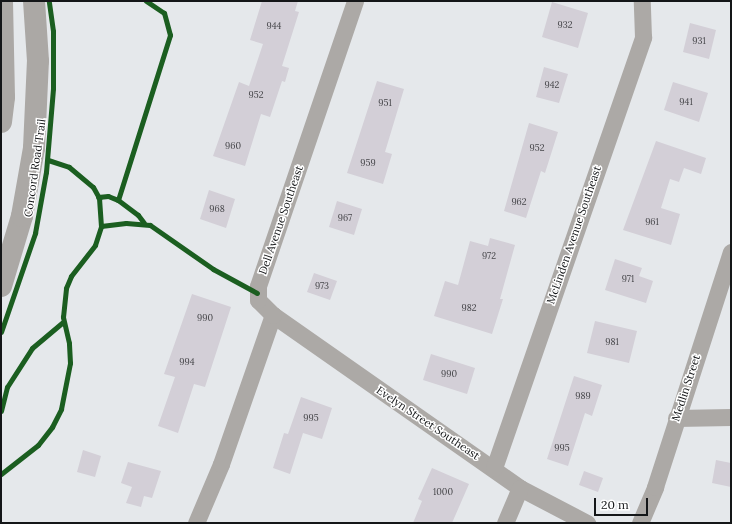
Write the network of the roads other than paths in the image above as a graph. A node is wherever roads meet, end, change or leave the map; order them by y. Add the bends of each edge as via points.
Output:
1 (2, 1) edge
2 (34, 1) edge
3 (355, 1) edge
4 (642, 1) edge
5 (1, 122) edge
6 (731, 252) edge
7 (1, 286) edge
8 (273, 315) junction
9 (731, 417) edge
10 (676, 418) junction
11 (494, 468) junction
12 (520, 488) junction
13 (196, 523) edge
14 (505, 523) edge
15 (587, 523) edge
16 (640, 523) edge

1 - 5 main road via 4,97
2 - 7 main road via 38,61 34,148 22,216
3 - 8 street, Dell Avenue Southeast via 258,286 258,300
4 - 11 street, McLinden Avenue Southeast via 643,38
6 - 10 street, Medlin Street
8 - 11 street, Evelyn Street Southeast
8 - 13 street via 221,464
9 - 10 street
10 - 16 street, Medlin Street via 655,487
11 - 12 street, Evelyn Street Southeast
12 - 14 street
12 - 15 street, Evelyn Street Southeast

